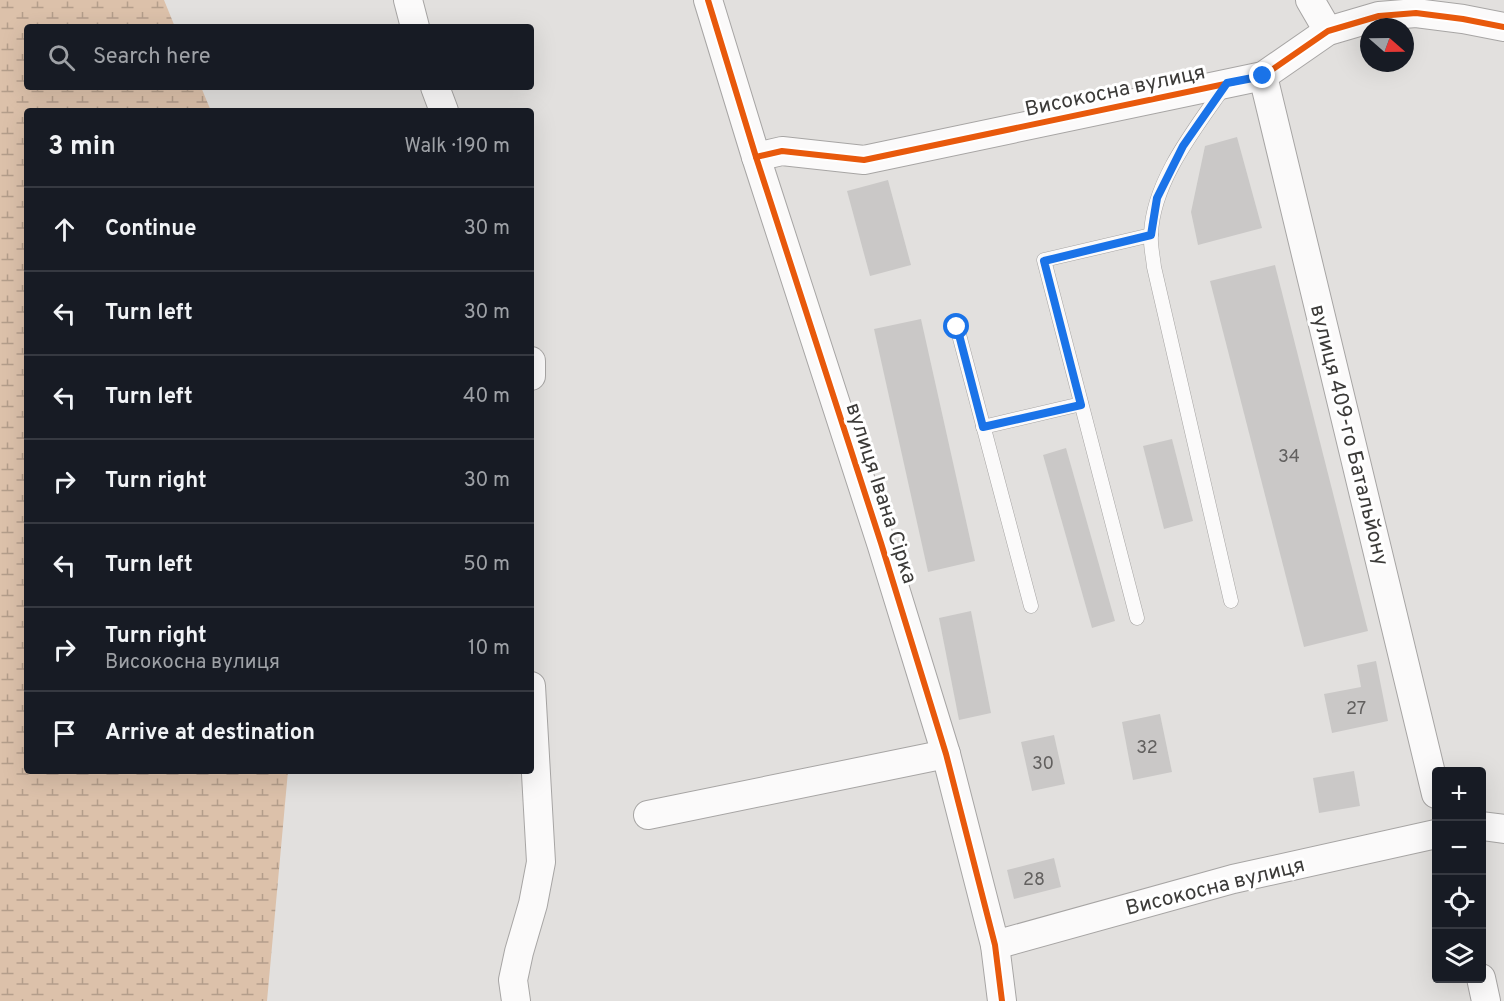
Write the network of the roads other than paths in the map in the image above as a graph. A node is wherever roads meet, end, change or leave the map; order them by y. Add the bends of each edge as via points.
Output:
1 (408, 0) edge
2 (708, 0) edge
3 (1310, 0) edge
4 (414, 24) edge
5 (1504, 27) edge
6 (1328, 31) junction
7 (1263, 76) junction
8 (1227, 83) junction
9 (436, 90) edge
10 (443, 108) edge
11 (756, 157) junction
12 (1151, 235) junction
13 (957, 327) dead end
14 (1081, 405) junction
15 (983, 427) junction
16 (1231, 601) dead end
17 (1031, 606) dead end
18 (1137, 618) dead end
19 (534, 739) edge
20 (946, 754) junction
21 (1432, 773) edge
22 (648, 814) dead end
23 (1486, 827) edge
24 (1504, 829) edge
25 (1432, 835) edge
26 (995, 945) junction
27 (1481, 983) edge
28 (996, 1000) edge
29 (516, 1001) edge
30 (1486, 1001) edge

1 - 4 street
2 - 11 street, вулиця Івана Сірка
3 - 6 street
5 - 6 street, Високосна вулиця via 1416,13 1378,16
6 - 7 street, Високосна вулиця
7 - 8 street, Високосна вулиця
7 - 21 street, вулиця 409-го Батальйону
8 - 11 street, Високосна вулиця via 864,160 782,151
8 - 12 lane via 1183,146 1157,198
9 - 10 street
11 - 20 street, вулиця Івана Сірка
12 - 14 lane via 1044,261
12 - 16 lane via 1154,267
13 - 15 lane
14 - 15 lane
14 - 18 lane
15 - 17 lane
19 - 29 street via 541,862 513,980
20 - 22 street
20 - 26 street, вулиця Івана Сірка
23 - 24 street
25 - 26 street, Високосна вулиця via 1233,879
26 - 28 street, вулиця Івана Сірка
27 - 30 street

